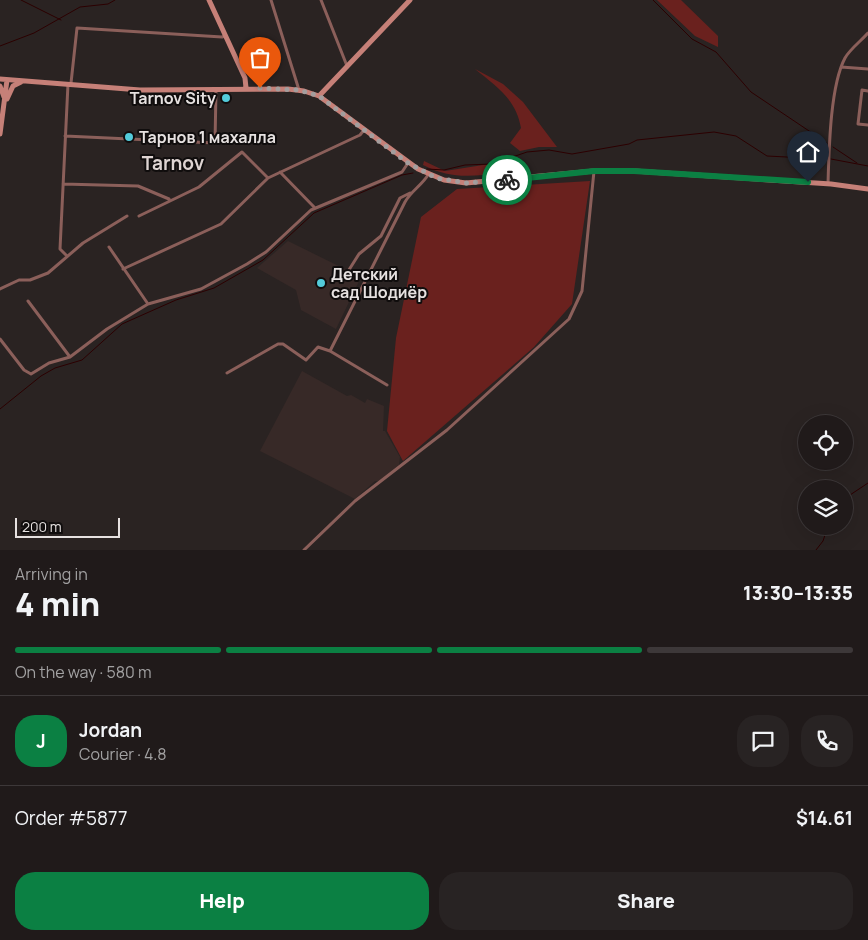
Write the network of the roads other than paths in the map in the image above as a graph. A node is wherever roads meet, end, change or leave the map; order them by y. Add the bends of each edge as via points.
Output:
1 (208, 0) edge
2 (271, 0) edge
3 (321, 0) edge
4 (410, 0) edge
5 (868, 32) edge
6 (226, 36) junction
7 (347, 66) junction
8 (841, 66) junction
9 (868, 69) edge
10 (0, 79) edge
11 (7, 80) junction
12 (26, 81) junction
13 (70, 83) junction
14 (0, 86) edge
15 (246, 88) junction
16 (216, 89) junction
17 (299, 90) junction
18 (868, 91) edge
19 (319, 96) junction
20 (4, 107) junction
21 (868, 125) edge
22 (364, 130) junction
23 (0, 134) edge
24 (66, 136) junction
25 (408, 163) junction
26 (594, 171) junction
27 (280, 172) junction
28 (428, 175) junction
29 (268, 178) junction
30 (63, 184) junction
31 (828, 184) junction
32 (868, 189) edge
33 (410, 192) junction
34 (170, 200) junction
35 (315, 208) junction
36 (127, 216) dead end
37 (139, 216) dead end
38 (109, 247) dead end
39 (67, 256) junction
40 (123, 269) junction
41 (346, 273) dead end
42 (0, 289) edge
43 (28, 301) dead end
44 (148, 304) junction
45 (0, 340) edge
46 (330, 351) junction
47 (70, 357) junction
48 (227, 373) dead end
49 (387, 385) dead end
50 (304, 550) edge

1 - 6 main road
2 - 17 street
3 - 7 street
4 - 7 main road
5 - 8 street
6 - 13 street via 78,28
6 - 15 main road via 245,78
7 - 19 main road
8 - 9 street
8 - 31 street via 828,152
10 - 11 main road
11 - 12 main road
11 - 20 main road
12 - 13 main road
12 - 20 main road via 13,86
13 - 16 main road via 140,90
13 - 24 street
14 - 20 main road
15 - 16 main road
15 - 17 main road
16 - 24 street via 215,143
17 - 19 main road
18 - 21 street via 862,90 858,124
19 - 22 main road
20 - 23 main road
22 - 25 main road
22 - 27 street via 360,135
24 - 30 street
25 - 28 main road
25 - 35 street via 402,172
26 - 28 main road via 466,183
26 - 31 main road via 644,171
26 - 50 street via 582,291 568,320 447,430 356,501
27 - 29 street
27 - 35 street
28 - 33 street
29 - 34 street via 242,152 200,187
29 - 40 street via 221,224
30 - 34 street via 138,186
30 - 39 street via 60,249
31 - 32 main road
33 - 41 street via 400,198 381,236 358,254
33 - 46 street
34 - 37 street
35 - 44 street via 266,252 246,264 201,289
36 - 39 street
38 - 40 street
39 - 42 street via 48,274 19,280
40 - 44 street
43 - 47 street
44 - 47 street via 107,328
45 - 47 street via 28,374
46 - 48 street via 318,347 306,360 278,344
46 - 49 street

